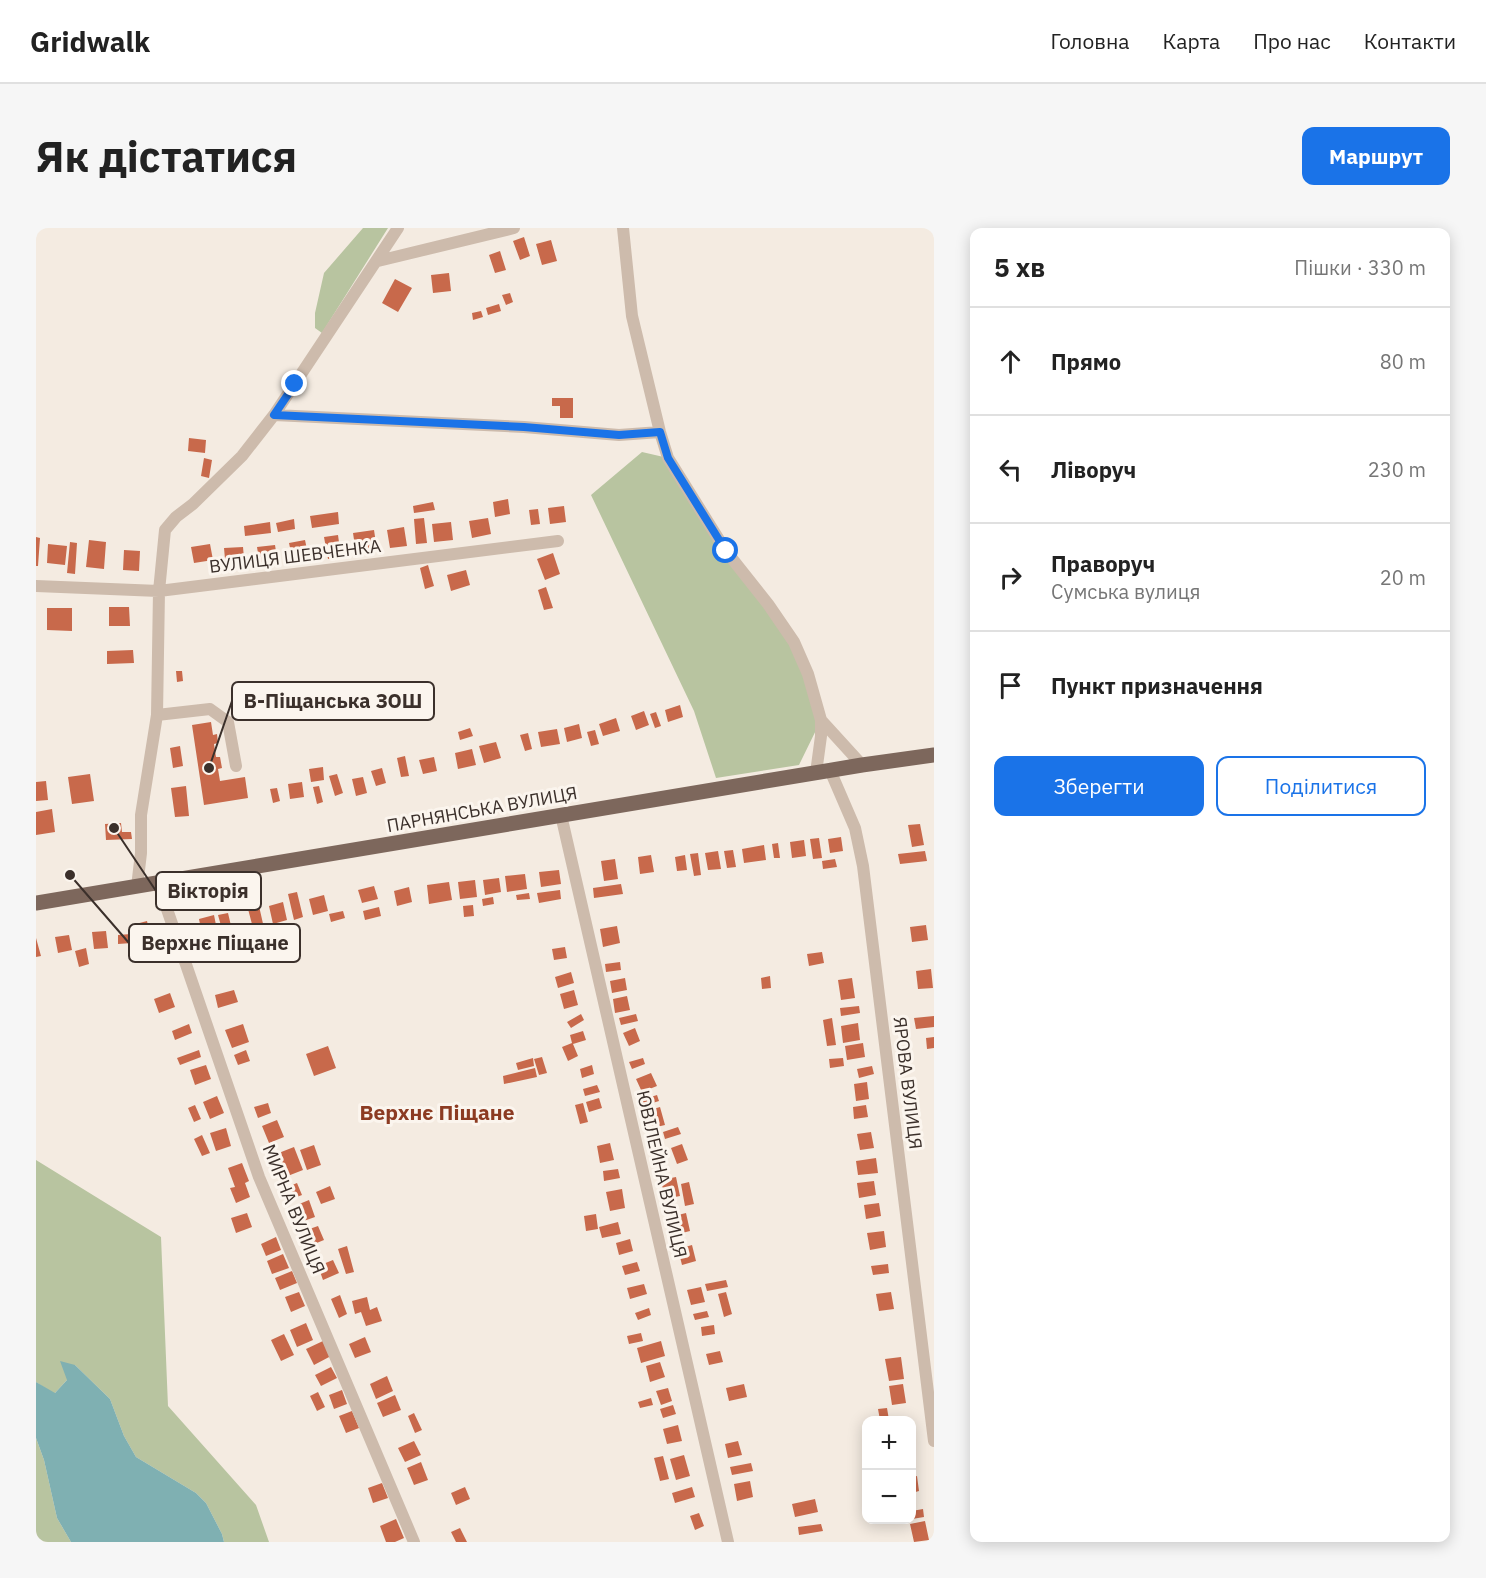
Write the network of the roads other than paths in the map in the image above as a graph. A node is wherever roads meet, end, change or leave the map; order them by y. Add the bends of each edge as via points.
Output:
1 (398, 228) edge
2 (514, 228) edge
3 (623, 228) edge
4 (378, 261) junction
5 (274, 415) junction
6 (660, 432) junction
7 (558, 541) dead end
8 (36, 586) edge
9 (159, 591) junction
10 (157, 715) junction
11 (821, 720) junction
12 (934, 755) edge
13 (862, 765) junction
14 (236, 766) dead end
15 (823, 772) junction
16 (561, 815) junction
17 (158, 883) junction
18 (137, 887) junction
19 (36, 903) edge
20 (934, 1441) edge
21 (414, 1542) edge
22 (728, 1542) edge

1 - 4 street
2 - 4 street
3 - 6 street via 632,316
4 - 5 street
5 - 6 street via 619,435
5 - 9 street via 242,456 165,530
6 - 11 street via 668,458 724,549 794,642
7 - 9 street, ВУЛИЦЯ ШЕВЧЕНКА
8 - 9 street, ВУЛИЦЯ ШЕВЧЕНКА
9 - 10 street
10 - 14 street via 210,709 228,722
10 - 18 street via 141,815
11 - 13 street
11 - 15 street
12 - 13 main road, ПАРНЯНСЬКА ВУЛИЦЯ
13 - 15 main road, ПАРНЯНСЬКА ВУЛИЦЯ
15 - 16 main road, ПАРНЯНСЬКА ВУЛИЦЯ
15 - 20 street, ЯРОВА ВУЛИЦЯ via 855,828 862,866
16 - 17 main road, ПАРНЯНСЬКА ВУЛИЦЯ
16 - 22 street, ЮВІЛЕЙНА ВУЛИЦЯ
17 - 18 main road, ПАРНЯНСЬКА ВУЛИЦЯ
17 - 21 street, МИРНА ВУЛИЦЯ via 260,1177
18 - 19 main road, ПАРНЯНСЬКА ВУЛИЦЯ

